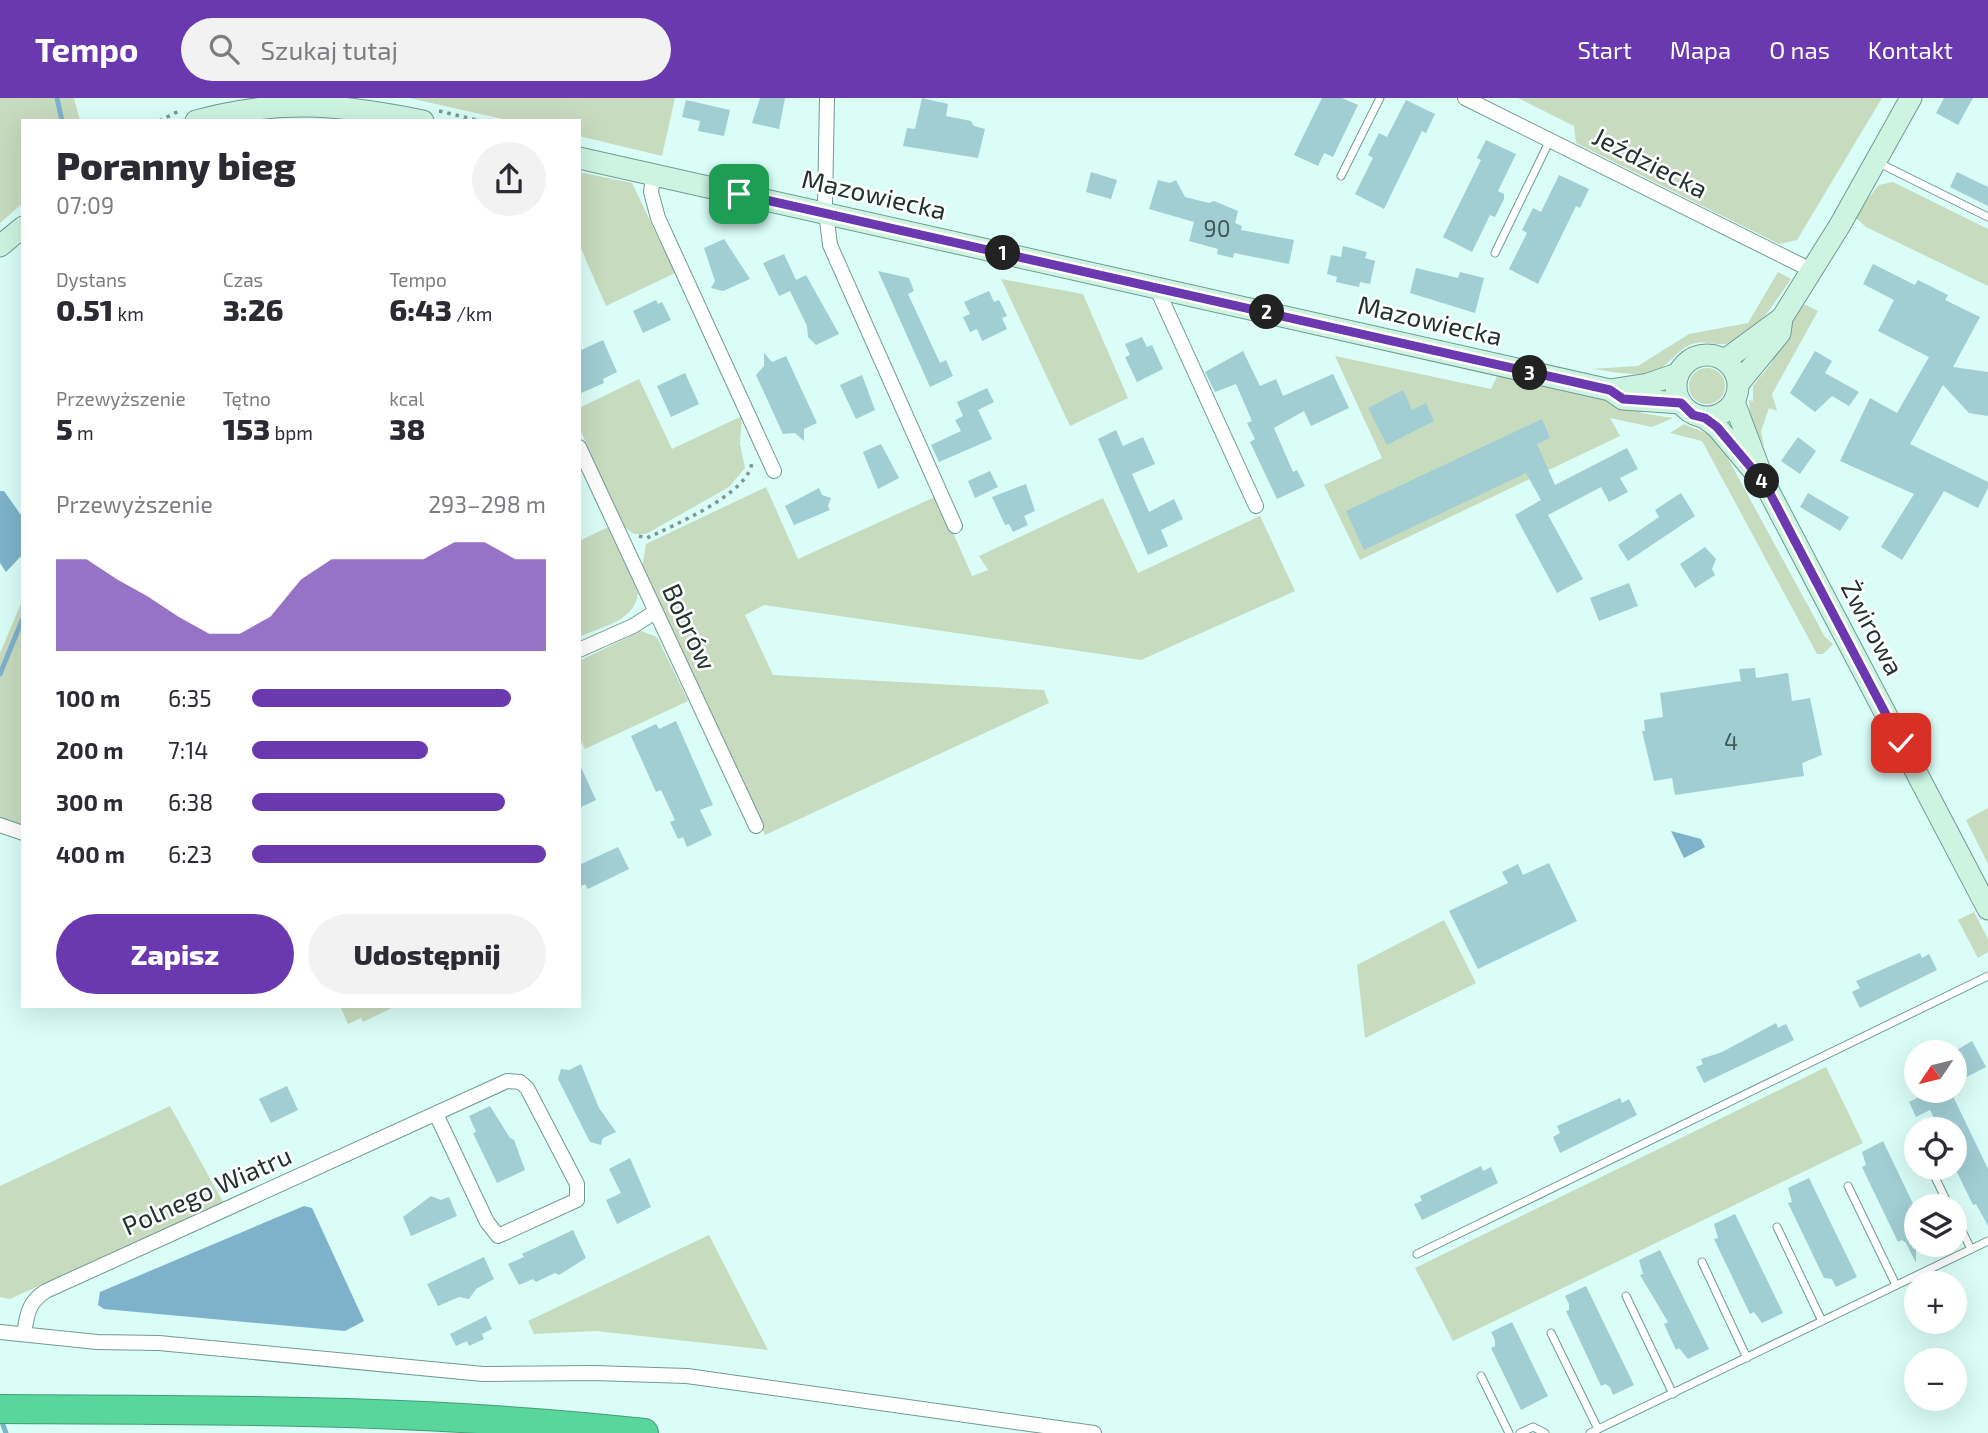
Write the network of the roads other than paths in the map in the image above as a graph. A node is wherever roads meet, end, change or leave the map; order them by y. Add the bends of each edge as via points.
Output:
1 (827, 98) edge
2 (1380, 98) edge
3 (1465, 98) edge
4 (1911, 98) edge
5 (203, 119) edge
6 (413, 119) edge
7 (1550, 140) junction
8 (581, 158) edge
9 (1876, 162) junction
10 (653, 176) junction
11 (1341, 176) dead end
12 (825, 213) junction
13 (1988, 216) edge
14 (21, 229) edge
15 (0, 246) edge
16 (1495, 253) dead end
17 (1813, 271) junction
18 (1156, 287) junction
19 (1782, 318) junction
20 (1725, 360) junction
21 (1677, 374) junction
22 (1610, 390) junction
23 (1737, 393) junction
24 (1681, 403) junction
25 (1705, 418) junction
26 (581, 451) edge
27 (774, 471) dead end
28 (1765, 484) junction
29 (1256, 506) dead end
30 (955, 526) dead end
31 (655, 612) junction
32 (581, 649) edge
33 (0, 825) edge
34 (756, 826) dead end
35 (21, 832) edge
36 (1988, 909) edge
37 (1988, 976) edge
38 (436, 1114) junction
39 (1848, 1186) dead end
40 (1777, 1227) dead end
41 (1967, 1241) edge
42 (1988, 1241) edge
43 (1971, 1249) junction
44 (1417, 1254) dead end
45 (1702, 1262) dead end
46 (1896, 1285) junction
47 (1626, 1296) dead end
48 (1822, 1321) junction
49 (0, 1332) edge
50 (24, 1334) junction
51 (1551, 1334) dead end
52 (1748, 1358) junction
53 (1480, 1376) dead end
54 (1673, 1394) junction
55 (4, 1409) edge
56 (1594, 1431) edge
57 (644, 1433) edge
58 (1094, 1433) edge
59 (1509, 1433) edge
60 (1520, 1433) edge
61 (1545, 1433) edge

1 - 12 street
2 - 11 lane
3 - 7 street, Jeździecka
4 - 9 street
5 - 6 street via 236,109 297,101
7 - 16 lane
7 - 17 street, Jeździecka
8 - 10 street, Mazowiecka
9 - 13 lane
9 - 17 street
10 - 12 street, Mazowiecka
10 - 27 street via 655,211
12 - 18 street, Mazowiecka
12 - 30 street via 832,252
14 - 15 street
17 - 19 street
18 - 22 street, Mazowiecka
18 - 29 street
19 - 20 street
19 - 23 street via 1780,333
20 - 21 street, Mazowiecka via 1701,355
20 - 23 street via 1736,373
21 - 22 street, Mazowiecka
21 - 24 street
22 - 24 street, Mazowiecka via 1623,399
23 - 25 street via 1723,414
23 - 28 street, Żwirowa
24 - 25 street, Mazowiecka via 1693,415
25 - 28 street, Żwirowa
26 - 31 street, Bobrów
28 - 36 street, Żwirowa
31 - 32 street
31 - 34 street, Bobrów
33 - 35 street
37 - 44 lane
38 - 38 street, Polnego Wiatru via 498,1236 578,1200 577,1184 520,1082 507,1081
38 - 50 street, Polnego Wiatru via 46,1291 28,1310
39 - 46 lane
40 - 48 lane
41 - 43 lane
42 - 43 lane
43 - 46 lane
45 - 52 lane
46 - 48 lane
47 - 54 lane
48 - 52 lane
49 - 50 street
50 - 58 street via 483,1374 687,1376
51 - 56 lane
52 - 54 lane
53 - 59 lane
54 - 56 lane
55 - 57 highway via 355,1413 568,1424
60 - 61 lane via 1533,1427

